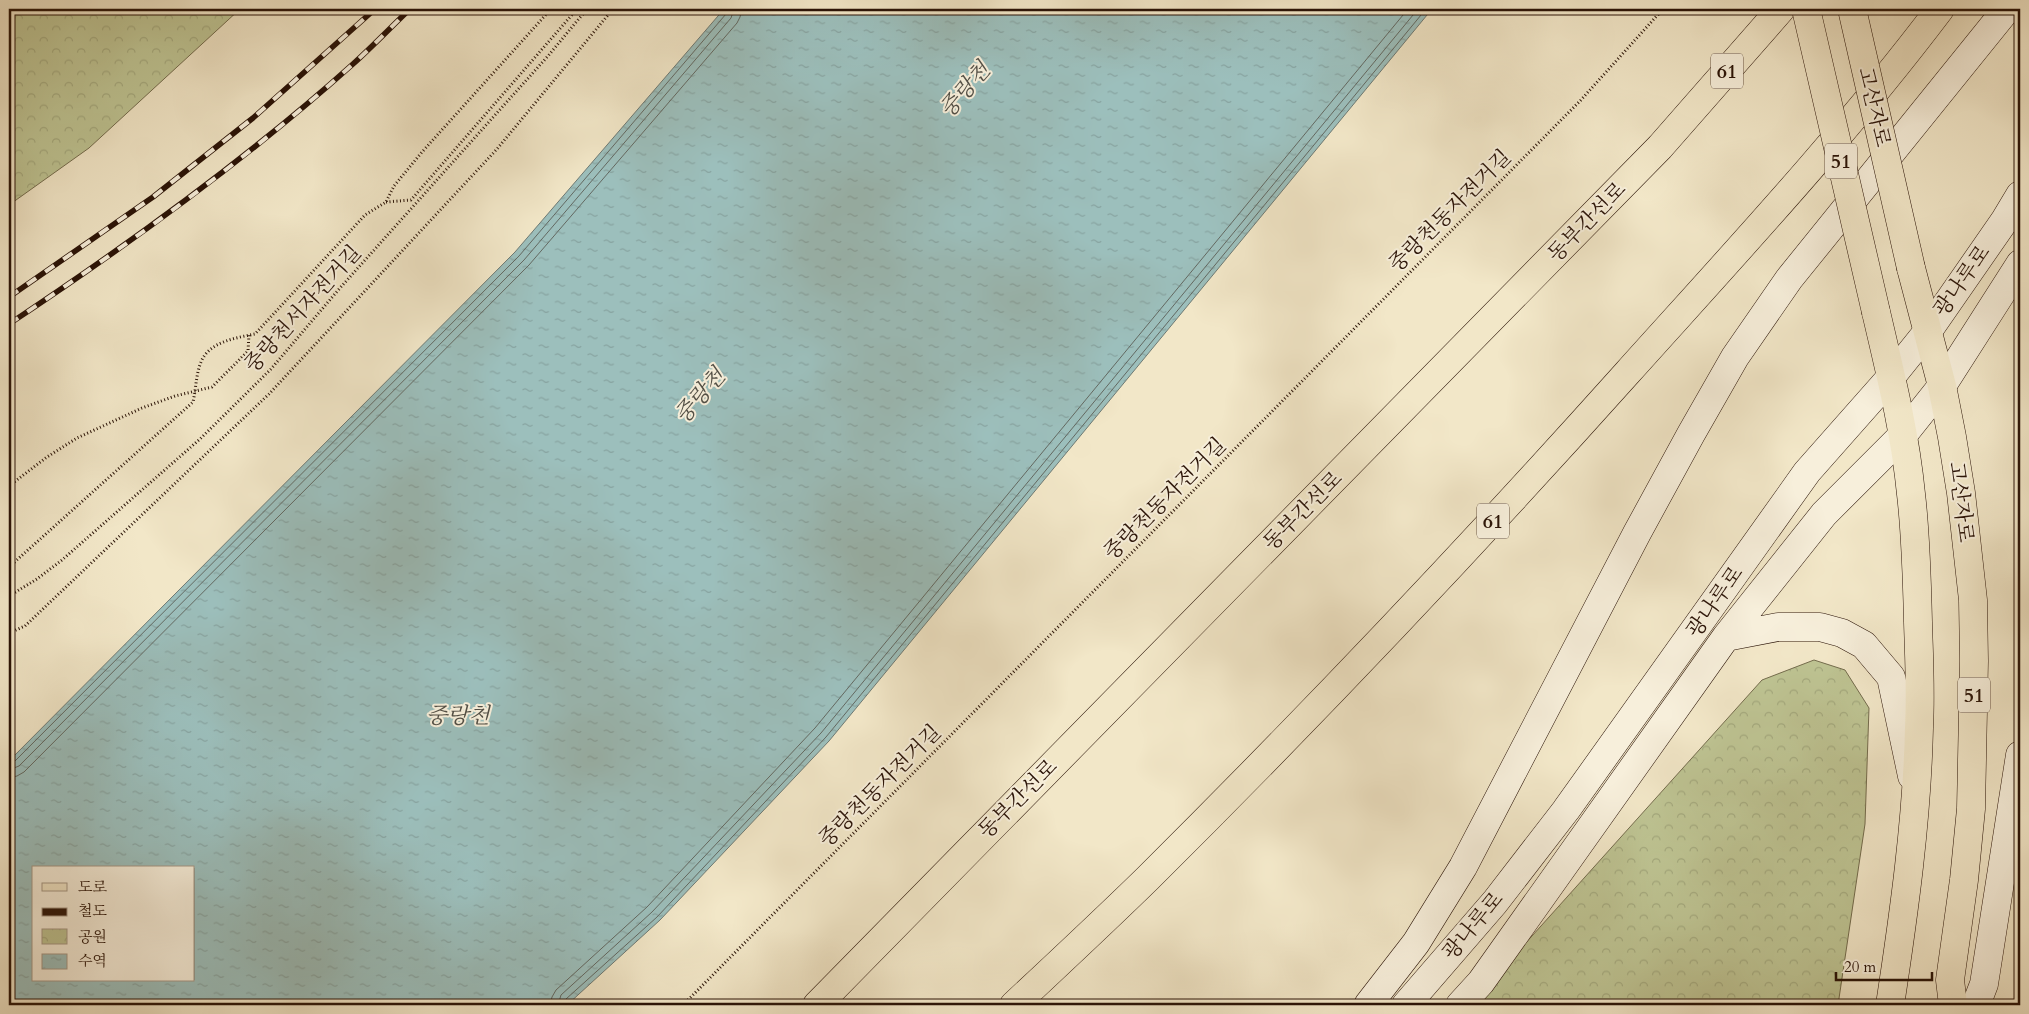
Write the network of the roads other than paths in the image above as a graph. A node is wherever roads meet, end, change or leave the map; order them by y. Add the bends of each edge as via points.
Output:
1 (1781, 9) edge
2 (1806, 9) edge
3 (1852, 9) edge
4 (1940, 9) edge
5 (2007, 9) edge
6 (2020, 195) edge
7 (2020, 264) edge
8 (1928, 331) junction
9 (1891, 377) junction
10 (1942, 386) junction
11 (1903, 435) junction
12 (1726, 637) junction
13 (2020, 754) edge
14 (1916, 792) junction
15 (817, 1005) edge
16 (1014, 1005) edge
17 (1368, 1005) edge
18 (1406, 1005) edge
19 (1460, 1005) edge
20 (1890, 1005) edge
21 (1954, 1005) edge
22 (1976, 1005) edge

1 - 15 main road, 동부간선로 / 61 via 1660,147
2 - 9 main road, 고산자로 / 51, bridge
3 - 8 main road, 고산자로 / 51, bridge
4 - 16 main road, 61 via 1814,163 1522,490 1330,693 1147,879
5 - 17 main road via 1789,279 1735,357 1642,525 1463,867 1416,943
6 - 8 main road, 광나루로
7 - 10 main road, 광나루로
8 - 9 main road, 광나루로
8 - 10 main road, 고산자로 / 51
9 - 11 main road, 고산자로 / 51
9 - 18 main road, 광나루로 via 1807,472 1566,810 1495,902
10 - 11 main road, 광나루로
10 - 21 main road, 고산자로 / 51 via 1961,493 1973,600 1970,809 1950,980
11 - 12 main road, 광나루로 via 1824,514
11 - 14 main road, 고산자로 / 51 via 1916,572 1920,727
12 - 14 main road via 1778,627 1820,627 1842,633 1864,645 1891,677
12 - 19 main road, 광나루로 via 1480,982
13 - 22 main road via 1984,984
14 - 20 main road, 고산자로 / 51 via 1902,928

